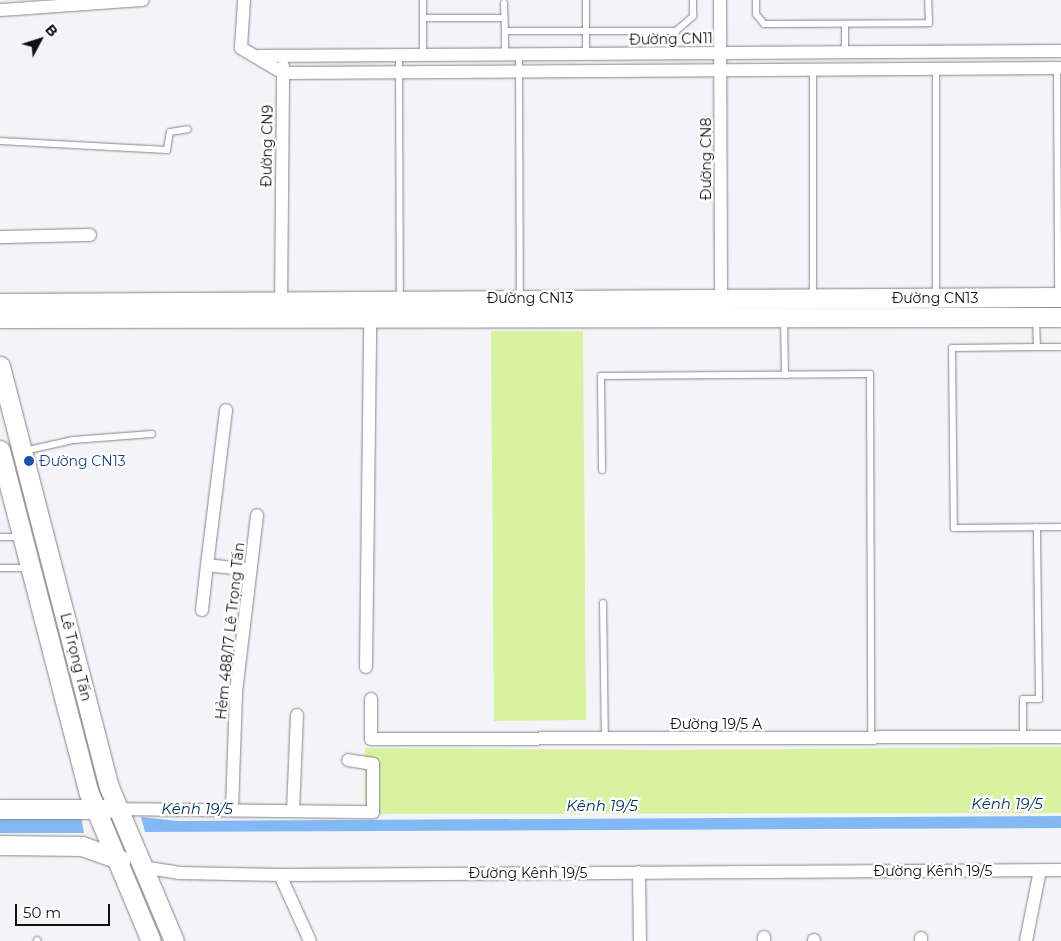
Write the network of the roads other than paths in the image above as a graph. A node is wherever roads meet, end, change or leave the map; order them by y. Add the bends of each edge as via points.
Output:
1 (143, 0) edge
2 (244, 0) edge
3 (422, 0) edge
4 (586, 0) edge
5 (693, 0) edge
6 (720, 0) edge
7 (756, 0) edge
8 (928, 0) edge
9 (91, 2) edge
10 (504, 3) dead end
11 (0, 10) edge
12 (423, 18) junction
13 (504, 18) junction
14 (845, 24) junction
15 (505, 31) junction
16 (586, 31) junction
17 (845, 51) junction
18 (1061, 51) edge
19 (720, 53) junction
20 (399, 54) junction
21 (423, 55) junction
22 (505, 55) junction
23 (519, 55) junction
24 (586, 55) junction
25 (259, 56) junction
26 (282, 56) junction
27 (1059, 68) edge
28 (721, 70) junction
29 (936, 70) junction
30 (813, 71) junction
31 (399, 72) junction
32 (520, 72) junction
33 (283, 74) junction
34 (188, 129) dead end
35 (0, 141) edge
36 (90, 235) dead end
37 (0, 237) edge
38 (1060, 297) edge
39 (520, 298) junction
40 (721, 298) junction
41 (813, 298) junction
42 (936, 298) junction
43 (400, 299) junction
44 (0, 303) edge
45 (222, 308) junction
46 (281, 308) junction
47 (721, 317) junction
48 (784, 317) junction
49 (1036, 317) junction
50 (1061, 317) edge
51 (0, 318) edge
52 (370, 318) junction
53 (400, 318) junction
54 (1037, 347) junction
55 (1061, 347) edge
56 (0, 366) edge
57 (785, 374) junction
58 (226, 410) dead end
59 (152, 434) dead end
60 (0, 450) edge
61 (23, 452) junction
62 (602, 470) dead end
63 (257, 515) dead end
64 (1037, 527) junction
65 (1061, 527) edge
66 (23, 537) junction
67 (0, 538) edge
68 (207, 566) junction
69 (0, 568) edge
70 (30, 568) junction
71 (250, 570) junction
72 (603, 604) dead end
73 (202, 610) dead end
74 (366, 667) dead end
75 (371, 699) dead end
76 (297, 715) dead end
77 (605, 738) junction
78 (1023, 738) junction
79 (1061, 738) edge
80 (871, 739) junction
81 (348, 760) dead end
82 (95, 809) junction
83 (116, 809) junction
84 (232, 809) junction
85 (0, 810) edge
86 (293, 811) junction
87 (0, 845) edge
88 (115, 858) junction
89 (142, 867) junction
90 (1040, 870) junction
91 (1061, 870) edge
92 (639, 872) junction
93 (280, 875) junction
94 (151, 941) edge
95 (174, 941) edge
96 (310, 941) edge
97 (640, 941) edge
98 (1026, 941) edge

1 - 9 street
2 - 25 street via 241,48
3 - 12 lane
4 - 16 lane
5 - 16 lane via 693,16 676,31
6 - 19 street, Đường CN8
7 - 14 lane via 756,14 764,24
8 - 14 lane via 929,23
9 - 11 street
10 - 13 lane
12 - 13 lane
12 - 21 lane
13 - 15 lane
14 - 17 lane
15 - 16 lane
15 - 22 lane
16 - 24 lane
17 - 18 street, Đường CN11
17 - 19 street, Đường CN11
19 - 24 street, Đường CN11
19 - 28 street, Đường CN8
20 - 21 street, Đường CN11
20 - 26 street, Đường CN11
20 - 31 lane
21 - 22 street, Đường CN11
22 - 23 street, Đường CN11
23 - 24 street, Đường CN11
23 - 32 lane
25 - 26 street, Đường CN11
25 - 33 street
26 - 33 street, Đường CN9
27 - 29 street
27 - 38 lane
28 - 30 street
28 - 32 street
28 - 40 street, Đường CN8
29 - 30 street
29 - 42 lane
30 - 41 lane
31 - 32 street
31 - 33 street
31 - 43 lane
32 - 39 lane
33 - 46 street, Đường CN9
34 - 35 lane via 170,132 167,150
36 - 37 street
38 - 42 street, Đường CN13
39 - 40 street, Đường CN13
39 - 43 street, Đường CN13
40 - 41 street, Đường CN13
40 - 47 street, Đường CN8
41 - 42 street, Đường CN13
43 - 46 street, Đường CN13
43 - 53 street
44 - 45 street, Đường CN13
45 - 46 street, Đường CN13
45 - 51 street, Đường CN13
46 - 52 street, Đường CN13
47 - 48 street, Đường CN13
47 - 53 street, Đường CN13
48 - 49 street, Đường CN13
48 - 57 lane
49 - 50 street, Đường CN13
49 - 54 lane
52 - 53 street, Đường CN13
52 - 74 street
54 - 55 lane
54 - 64 lane via 952,348 954,528
56 - 61 street, Lê Trọng Tấn
57 - 62 lane via 601,376
57 - 80 lane via 870,374
58 - 68 street
59 - 61 lane via 73,440
60 - 66 street, Lê Trọng Tấn
61 - 83 street, Lê Trọng Tấn
63 - 71 street, Hẻm 488/17 Lê Trọng Tấn
64 - 65 lane
64 - 78 lane via 1039,699 1023,699
66 - 67 lane
66 - 70 street, Lê Trọng Tấn
68 - 71 street
68 - 73 street
69 - 70 lane
70 - 82 street, Lê Trọng Tấn
71 - 84 street, Hẻm 488/17 Lê Trọng Tấn via 236,692
72 - 77 lane
75 - 77 street, Đường 19/5 A via 371,739
76 - 86 street
77 - 80 street, Đường 19/5 A
78 - 79 street, Đường 19/5 A
78 - 80 street, Đường 19/5 A
81 - 86 street via 373,764 373,812
82 - 83 street
82 - 85 street
82 - 88 street, Lê Trọng Tấn
83 - 84 street
83 - 89 street, Lê Trọng Tấn
84 - 86 street
87 - 88 street, Đường Kênh 19/5 via 82,846
88 - 89 street, Đường Kênh 19/5
88 - 94 street, Lê Trọng Tấn
89 - 93 street, Đường Kênh 19/5 via 179,873
89 - 95 street, Lê Trọng Tấn
90 - 91 street, Đường Kênh 19/5
90 - 92 street, Đường Kênh 19/5
90 - 98 street
92 - 93 street, Đường Kênh 19/5
92 - 97 street
93 - 96 street

